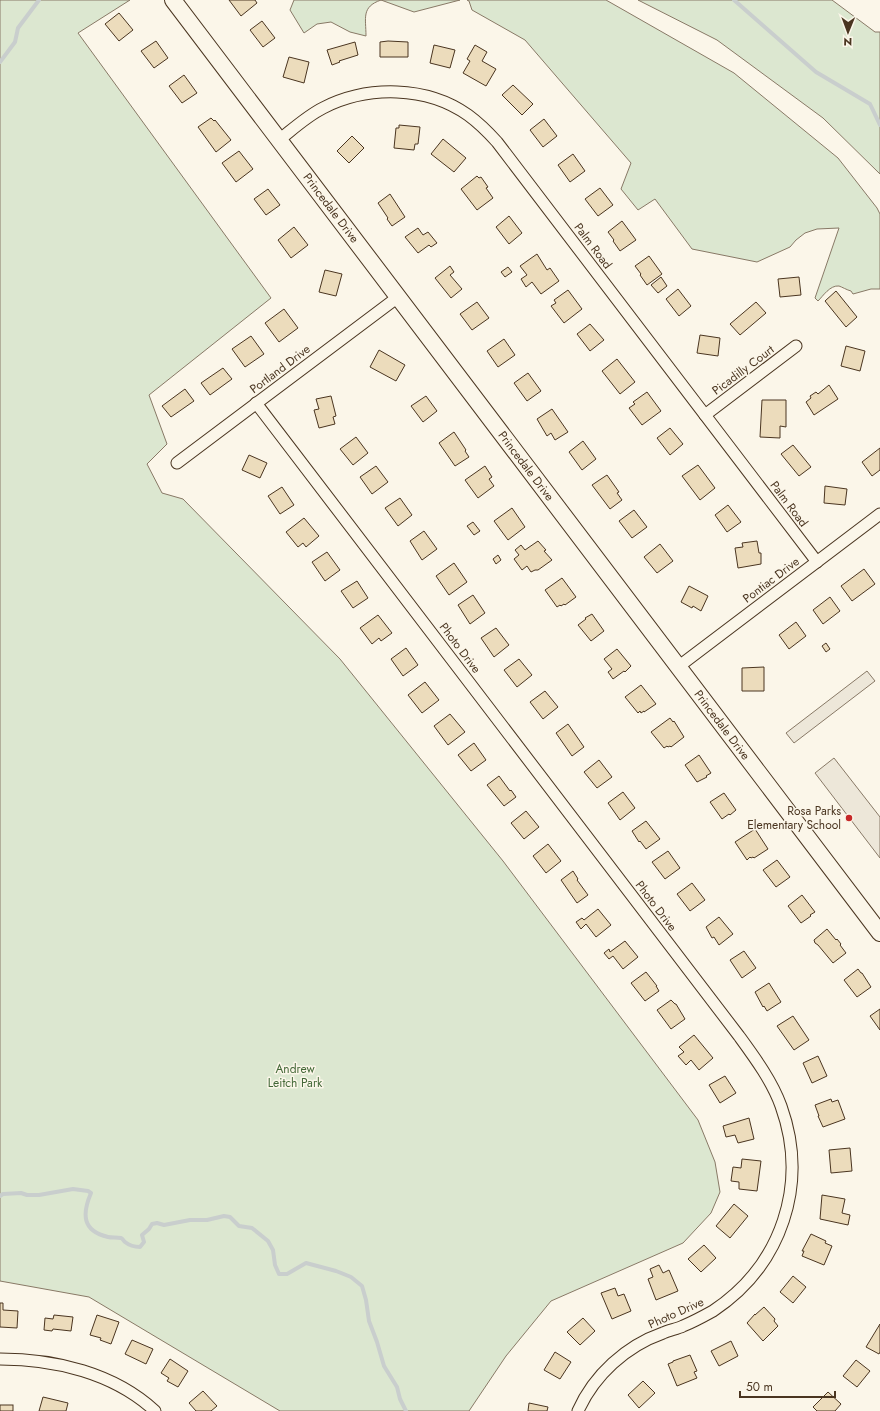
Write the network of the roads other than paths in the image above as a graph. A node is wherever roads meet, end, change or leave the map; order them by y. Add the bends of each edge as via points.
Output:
1 (172, 0) edge
2 (279, 140) junction
3 (398, 297) junction
4 (796, 346) dead end
5 (256, 403) junction
6 (705, 415) junction
7 (177, 463) dead end
8 (880, 514) edge
9 (817, 562) junction
10 (678, 667) junction
11 (880, 933) edge
12 (0, 1359) edge
13 (155, 1411) edge
14 (578, 1411) edge

1 - 2 street, Princedale Drive
2 - 3 street, Princedale Drive
2 - 6 street, Palm Road via 324,108 362,94 419,94 453,106 467,115 497,142
3 - 5 street, Portland Drive
3 - 10 street, Princedale Drive
4 - 6 street, Picadilly Court
5 - 7 street, Portland Drive
5 - 14 street, Photo Drive via 739,1036 771,1085 787,1126 793,1166 788,1210 779,1234 759,1268 741,1288 712,1311 642,1342 628,1351 593,1384
6 - 9 street, Palm Road
8 - 9 street, Pontiac Drive
9 - 10 street, Pontiac Drive
10 - 11 street, Princedale Drive
12 - 13 street via 46,1362 102,1378 122,1388

